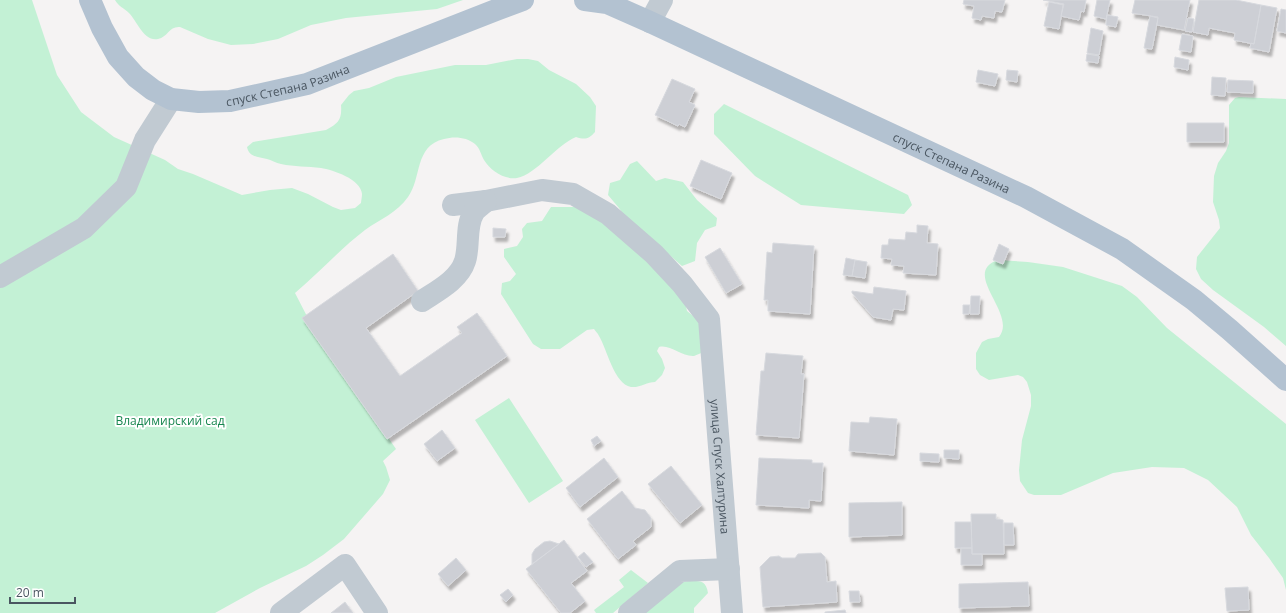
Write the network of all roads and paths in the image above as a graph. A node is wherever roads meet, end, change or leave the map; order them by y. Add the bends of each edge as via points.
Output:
1 (90, 0) edge
2 (523, 0) edge
3 (585, 0) edge
4 (662, 0) edge
5 (650, 22) junction
6 (172, 99) junction
7 (486, 202) junction
8 (453, 205) dead end
9 (0, 277) edge
10 (422, 301) dead end
11 (1286, 380) edge
12 (729, 569) junction
13 (281, 613) edge
14 (377, 613) edge
15 (629, 613) edge
16 (732, 613) edge

1 - 6 main road, спуск Степана Разина via 118,57 136,77 153,90
2 - 6 main road, спуск Степана Разина via 307,84 230,100 199,102
3 - 5 main road, спуск Степана Разина via 607,3
4 - 5 street
5 - 11 main road, спуск Степана Разина via 1026,197 1122,249 1194,300
6 - 9 street via 145,140 126,187 84,228
7 - 8 street
7 - 10 street via 474,212 465,262 456,276
7 - 12 street, улица Спуск Халтурина via 542,190 572,194 608,214 654,254 710,319
12 - 15 street via 680,571
12 - 16 street, улица Спуск Халтурина
13 - 14 street via 345,565

